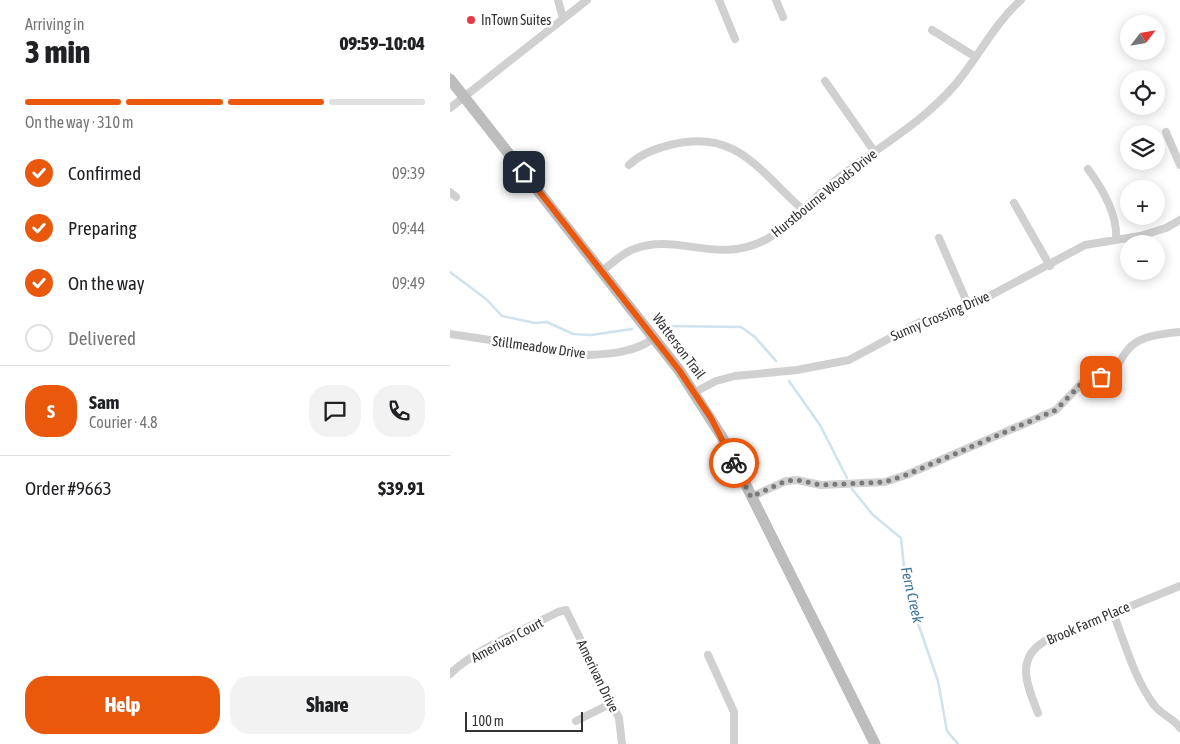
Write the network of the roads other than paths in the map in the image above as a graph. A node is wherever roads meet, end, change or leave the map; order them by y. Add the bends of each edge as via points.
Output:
1 (558, 0) edge
2 (587, 0) edge
3 (719, 0) edge
4 (776, 0) edge
5 (1021, 0) edge
6 (783, 17) dead end
7 (563, 18) junction
8 (932, 30) dead end
9 (735, 39) dead end
10 (974, 56) junction
11 (450, 79) edge
12 (825, 81) dead end
13 (464, 97) junction
14 (450, 108) edge
15 (1166, 132) dead end
16 (874, 151) junction
17 (629, 165) dead end
18 (1180, 165) edge
19 (1088, 169) dead end
20 (1014, 203) dead end
21 (802, 209) junction
22 (1180, 220) edge
23 (939, 238) dead end
24 (1116, 240) junction
25 (1050, 266) junction
26 (603, 270) junction
27 (969, 307) junction
28 (1180, 332) edge
29 (450, 334) edge
30 (654, 338) junction
31 (695, 392) junction
32 (751, 497) junction
33 (1180, 586) edge
34 (566, 610) joint
35 (1112, 613) junction
36 (708, 655) dead end
37 (450, 674) edge
38 (612, 703) junction
39 (1038, 713) dead end
40 (576, 721) dead end
41 (1180, 728) edge
42 (622, 744) edge
43 (734, 744) edge
44 (875, 744) edge

1 - 7 street
2 - 7 street
3 - 9 street
4 - 6 street
5 - 10 street, Hurstbourne Woods Drive
7 - 13 street
8 - 10 street
10 - 16 street, Hurstbourne Woods Drive via 955,85 931,110 912,127
11 - 13 main road, Watterson Trail
12 - 16 street
13 - 14 street
13 - 26 main road, Watterson Trail
15 - 18 street
16 - 21 street, Hurstbourne Woods Drive
17 - 21 street via 641,155 679,142 704,140 722,143 751,160
19 - 24 street via 1112,212
20 - 25 street
21 - 26 street, Hurstbourne Woods Drive via 769,238 744,248 711,251 664,244 646,245 625,253
22 - 24 street, Sunny Crossing Drive via 1152,233
23 - 27 street
24 - 25 street, Sunny Crossing Drive via 1085,245
25 - 27 street, Sunny Crossing Drive
26 - 30 main road, Watterson Trail
27 - 31 street, Sunny Crossing Drive via 920,322 849,360 797,370 735,376 716,380
28 - 32 street via 1141,338 1124,352 1115,373 1083,382 1056,410 922,469 885,482 821,485 786,481
29 - 30 street, Stillmeadow Drive via 589,355 641,346
30 - 31 main road, Watterson Trail
31 - 32 main road, Watterson Trail via 722,437
32 - 44 main road, Watterson Trail
33 - 35 street, Brook Farm Place
34 - 37 street, Amerivan Court via 464,662
34 - 38 street, Amerivan Drive
35 - 39 street, Brook Farm Place via 1032,649 1028,656 1027,683
35 - 41 street via 1146,694 1155,707
36 - 43 street via 734,712
38 - 40 street
38 - 42 street, Amerivan Drive via 619,718

